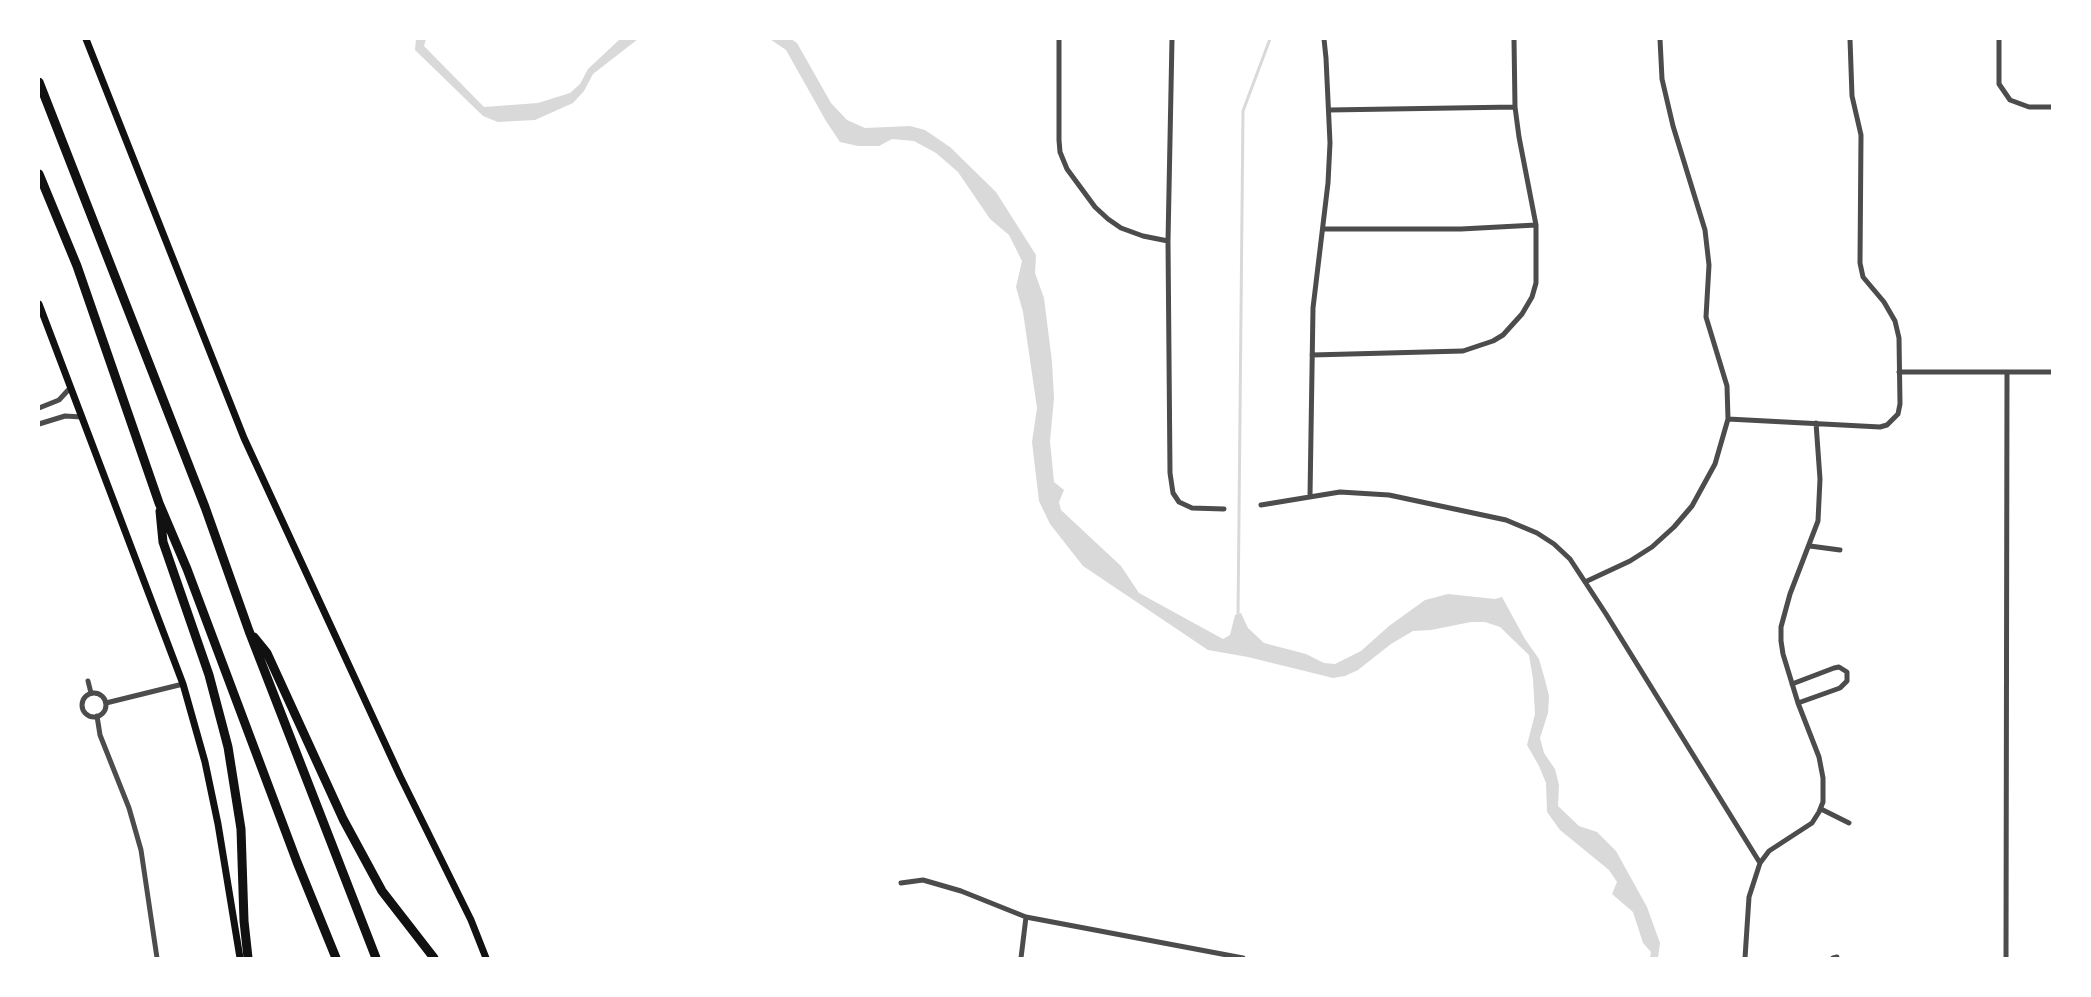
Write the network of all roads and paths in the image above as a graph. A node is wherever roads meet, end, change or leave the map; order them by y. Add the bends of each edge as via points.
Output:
1 (86, 39) edge
2 (1059, 39) edge
3 (1172, 39) edge
4 (1324, 39) edge
5 (1514, 39) edge
6 (1660, 39) edge
7 (1850, 39) edge
8 (1999, 39) edge
9 (39, 82) edge
10 (1515, 107) junction
11 (2052, 107) edge
12 (1329, 110) junction
13 (39, 174) edge
14 (1536, 225) junction
15 (1323, 229) junction
16 (1168, 241) junction
17 (39, 304) edge
18 (1312, 355) junction
19 (1899, 372) junction
20 (2007, 372) junction
21 (2052, 372) edge
22 (71, 387) junction
23 (39, 408) edge
24 (82, 417) junction
25 (1728, 418) junction
26 (1816, 423) junction
27 (39, 424) edge
28 (1310, 496) junction
29 (159, 503) junction
30 (1261, 505) dead end
31 (1224, 509) dead end
32 (1810, 546) junction
33 (1840, 549) dead end
34 (1585, 582) junction
35 (249, 631) junction
36 (88, 681) dead end
37 (183, 684) junction
38 (1792, 684) junction
39 (91, 693) junction
40 (106, 703) junction
41 (1798, 703) junction
42 (97, 716) junction
43 (1821, 809) junction
44 (1849, 823) dead end
45 (1760, 863) junction
46 (901, 883) dead end
47 (1026, 917) junction
48 (157, 958) edge
49 (240, 958) edge
50 (248, 958) edge
51 (336, 958) edge
52 (376, 958) edge
53 (434, 958) edge
54 (486, 958) edge
55 (1021, 958) edge
56 (1243, 958) edge
57 (1745, 958) edge
58 (2006, 958) edge

1 - 54 main road via 244,438
2 - 16 street via 1059,140 1067,169 1108,219 1121,228
3 - 16 street
4 - 12 street
5 - 10 street
6 - 25 street via 1662,79 1673,126 1705,230 1709,265 1706,317 1726,386
7 - 19 street via 1852,96 1862,151 1860,263 1863,277 1895,321
8 - 11 street via 1999,84 2010,100 2029,107
9 - 35 highway
10 - 12 street
10 - 14 street
12 - 15 street
13 - 29 highway via 77,266
14 - 15 street
14 - 18 street via 1536,283 1532,297 1517,320 1493,341 1462,351
15 - 18 street via 1313,308
16 - 31 street via 1169,449 1173,493 1192,508
17 - 22 main road
18 - 28 street
19 - 20 street
19 - 26 street via 1898,414 1887,425
20 - 21 street
20 - 58 street
22 - 23 street via 59,400
22 - 24 main road
24 - 27 street via 65,416
24 - 37 main road
25 - 26 street
25 - 34 street via 1707,481 1674,527 1630,561
26 - 32 street via 1820,502
28 - 30 street
28 - 34 street via 1340,492 1389,495 1506,520 1554,544
29 - 50 highway via 163,542 209,675 228,747 240,828
29 - 51 highway
32 - 33 street
32 - 38 street via 1781,627 1783,654
34 - 45 street
35 - 52 highway
35 - 53 highway via 267,653 343,819 382,891
36 - 39 street
37 - 40 street
37 - 49 main road via 214,804
38 - 41 street
38 - 41 street via 1834,668 1847,672 1848,681 1840,688
39 - 40 street via 100,695
39 - 42 street via 82,706 87,715
40 - 42 street
41 - 43 street via 1819,757 1824,793
42 - 48 street via 100,735 141,850
43 - 44 street
43 - 45 street via 1812,823 1769,851
45 - 57 street via 1749,897
46 - 47 street via 923,880 942,884
47 - 55 street
47 - 56 street

